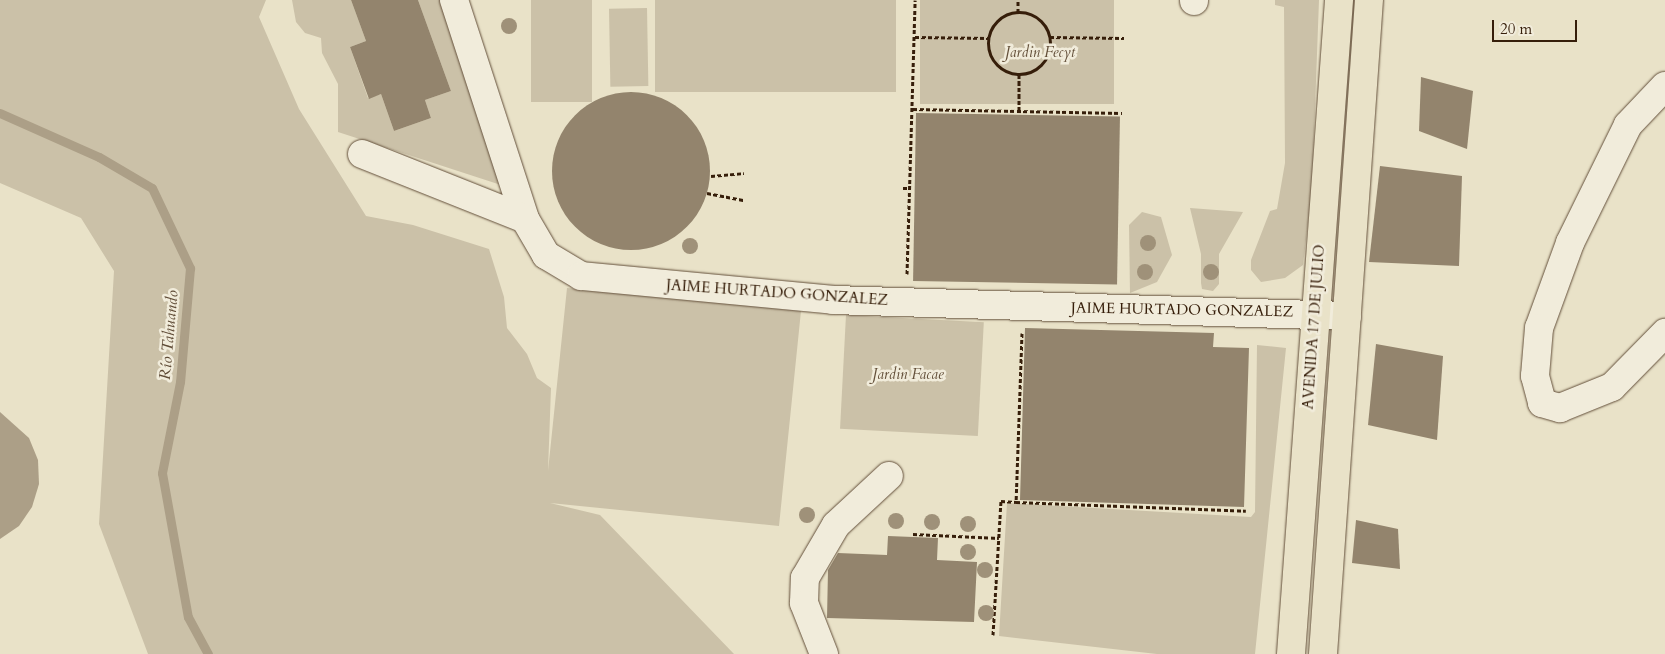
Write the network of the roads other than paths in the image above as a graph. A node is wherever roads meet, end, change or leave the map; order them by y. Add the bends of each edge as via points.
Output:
1 (454, 0) edge
2 (1339, 0) edge
3 (1369, 0) edge
4 (1665, 86) edge
5 (362, 154) dead end
6 (525, 219) junction
7 (1314, 314) junction
8 (1347, 316) junction
9 (1665, 333) edge
10 (889, 476) dead end
11 (824, 654) edge
12 (1291, 654) edge
13 (1324, 654) edge

1 - 6 street, JAIME HURTADO GONZALEZ
2 - 7 main road, AVENIDA 17 DE JULIO
3 - 8 main road
4 - 9 street via 1628,125 1570,243 1539,328 1534,376 1542,403 1560,408 1612,387
5 - 6 street
6 - 7 street, JAIME HURTADO GONZALEZ via 546,255 581,276 832,300
7 - 8 street, JAIME HURTADO GONZALEZ
7 - 12 main road, AVENIDA 17 DE JULIO
8 - 13 main road
10 - 11 street via 836,525 804,578 804,603

